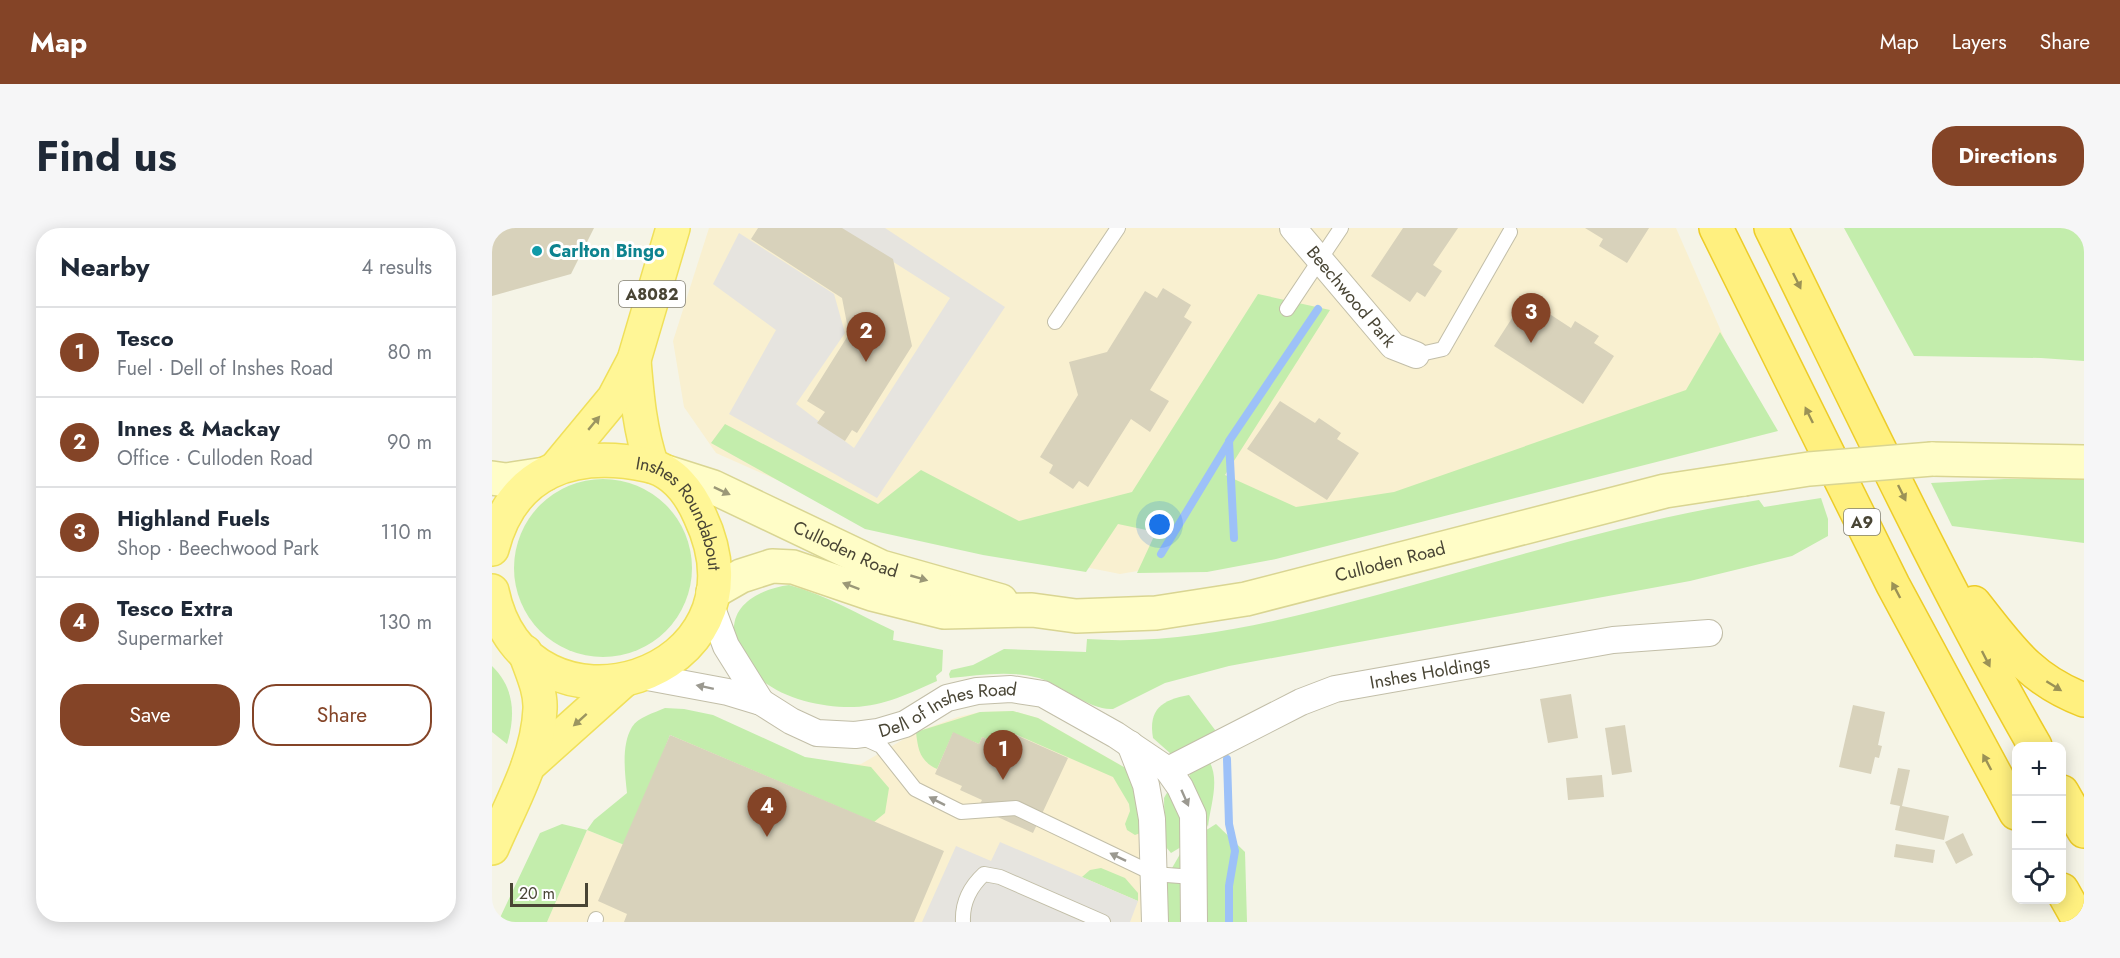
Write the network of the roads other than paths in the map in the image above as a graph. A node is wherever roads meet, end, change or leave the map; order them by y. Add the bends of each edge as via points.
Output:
1 (673, 228) edge
2 (1118, 228) edge
3 (1293, 228) edge
4 (1341, 228) edge
5 (1716, 228) edge
6 (1772, 228) edge
7 (1510, 232) dead end
8 (1319, 260) junction
9 (1287, 309) dead end
10 (1055, 322) dead end
11 (1416, 355) joint
12 (634, 360) junction
13 (2084, 462) edge
14 (659, 469) junction
15 (550, 471) junction
16 (492, 478) edge
17 (1920, 532) junction
18 (492, 549) edge
19 (492, 591) edge
20 (712, 598) junction
21 (1032, 610) junction
22 (1709, 633) dead end
23 (511, 646) edge
24 (632, 679) junction
25 (2084, 700) edge
26 (761, 702) junction
27 (855, 735) junction
28 (2032, 742) edge
29 (1130, 744) junction
30 (528, 766) junction
31 (1168, 770) junction
32 (2063, 796) edge
33 (2012, 806) edge
34 (2084, 831) edge
35 (492, 848) edge
36 (1154, 874) junction
37 (1193, 877) junction
38 (2066, 898) edge
39 (963, 922) edge
40 (1103, 922) edge
41 (1155, 922) edge
42 (1194, 922) edge
43 (2080, 922) edge

1 - 12 main road, A8082
2 - 10 lane
3 - 8 street, Beechwood Park
4 - 8 lane
33 -> 5 highway, A9 via 1893,585
6 -> 17 highway, A9
7 - 11 lane via 1443,349
8 - 9 lane
8 - 11 street, Beechwood Park via 1392,346
12 - 14 main road, A8082 via 640,423
15 -> 12 main road, A8082 via 614,398
13 - 21 main road, Culloden Road, bridge via 1932,459 1842,465 1665,490 1246,599 1156,613 1076,616
14 - 15 main road, Inshes Roundabout / A8082 via 594,459
14 - 20 main road, Inshes Roundabout / A8082 via 694,503 710,536 715,561
14 -> 21 main road, Culloden Road via 713,487 881,567
15 - 16 main road via 506,480
15 - 18 main road, Inshes Roundabout / A8082 via 527,487 509,508
17 -> 25 highway, A9 via 2030,670 2060,691
17 -> 28 highway, A9
19 - 23 main road, Inshes Roundabout / A8082
21 -> 20 main road, Culloden Road via 944,612 872,594 793,567 772,566 741,576
20 - 24 main road, Inshes Roundabout / A8082 via 702,624 688,644 667,663
20 - 26 street, Dell of Inshes Road via 726,646
22 - 31 street, Inshes Holdings via 1613,640 1335,689 1301,702
23 - 24 main road, Inshes Roundabout / A8082 via 579,681
23 - 30 main road, A8082 via 536,684 540,709
26 -> 24 street, Dell of Inshes Road via 719,690
24 -> 30 main road, A8082
26 - 27 street, Dell of Inshes Road via 817,733
27 - 29 street, Dell of Inshes Road via 904,724 947,698 1011,689 1043,694
36 -> 27 lane via 1016,808 960,812 915,789 880,746
29 - 31 street, Dell of Inshes Road
29 - 36 street via 1146,785
30 - 35 main road, A8082
31 -> 37 street, Dell of Inshes Road via 1193,815
32 - 34 highway
36 - 37 lane
36 - 41 street
37 - 42 street, Dell of Inshes Road
38 - 43 highway
39 - 40 lane via 962,911 972,885 984,874 1000,877

